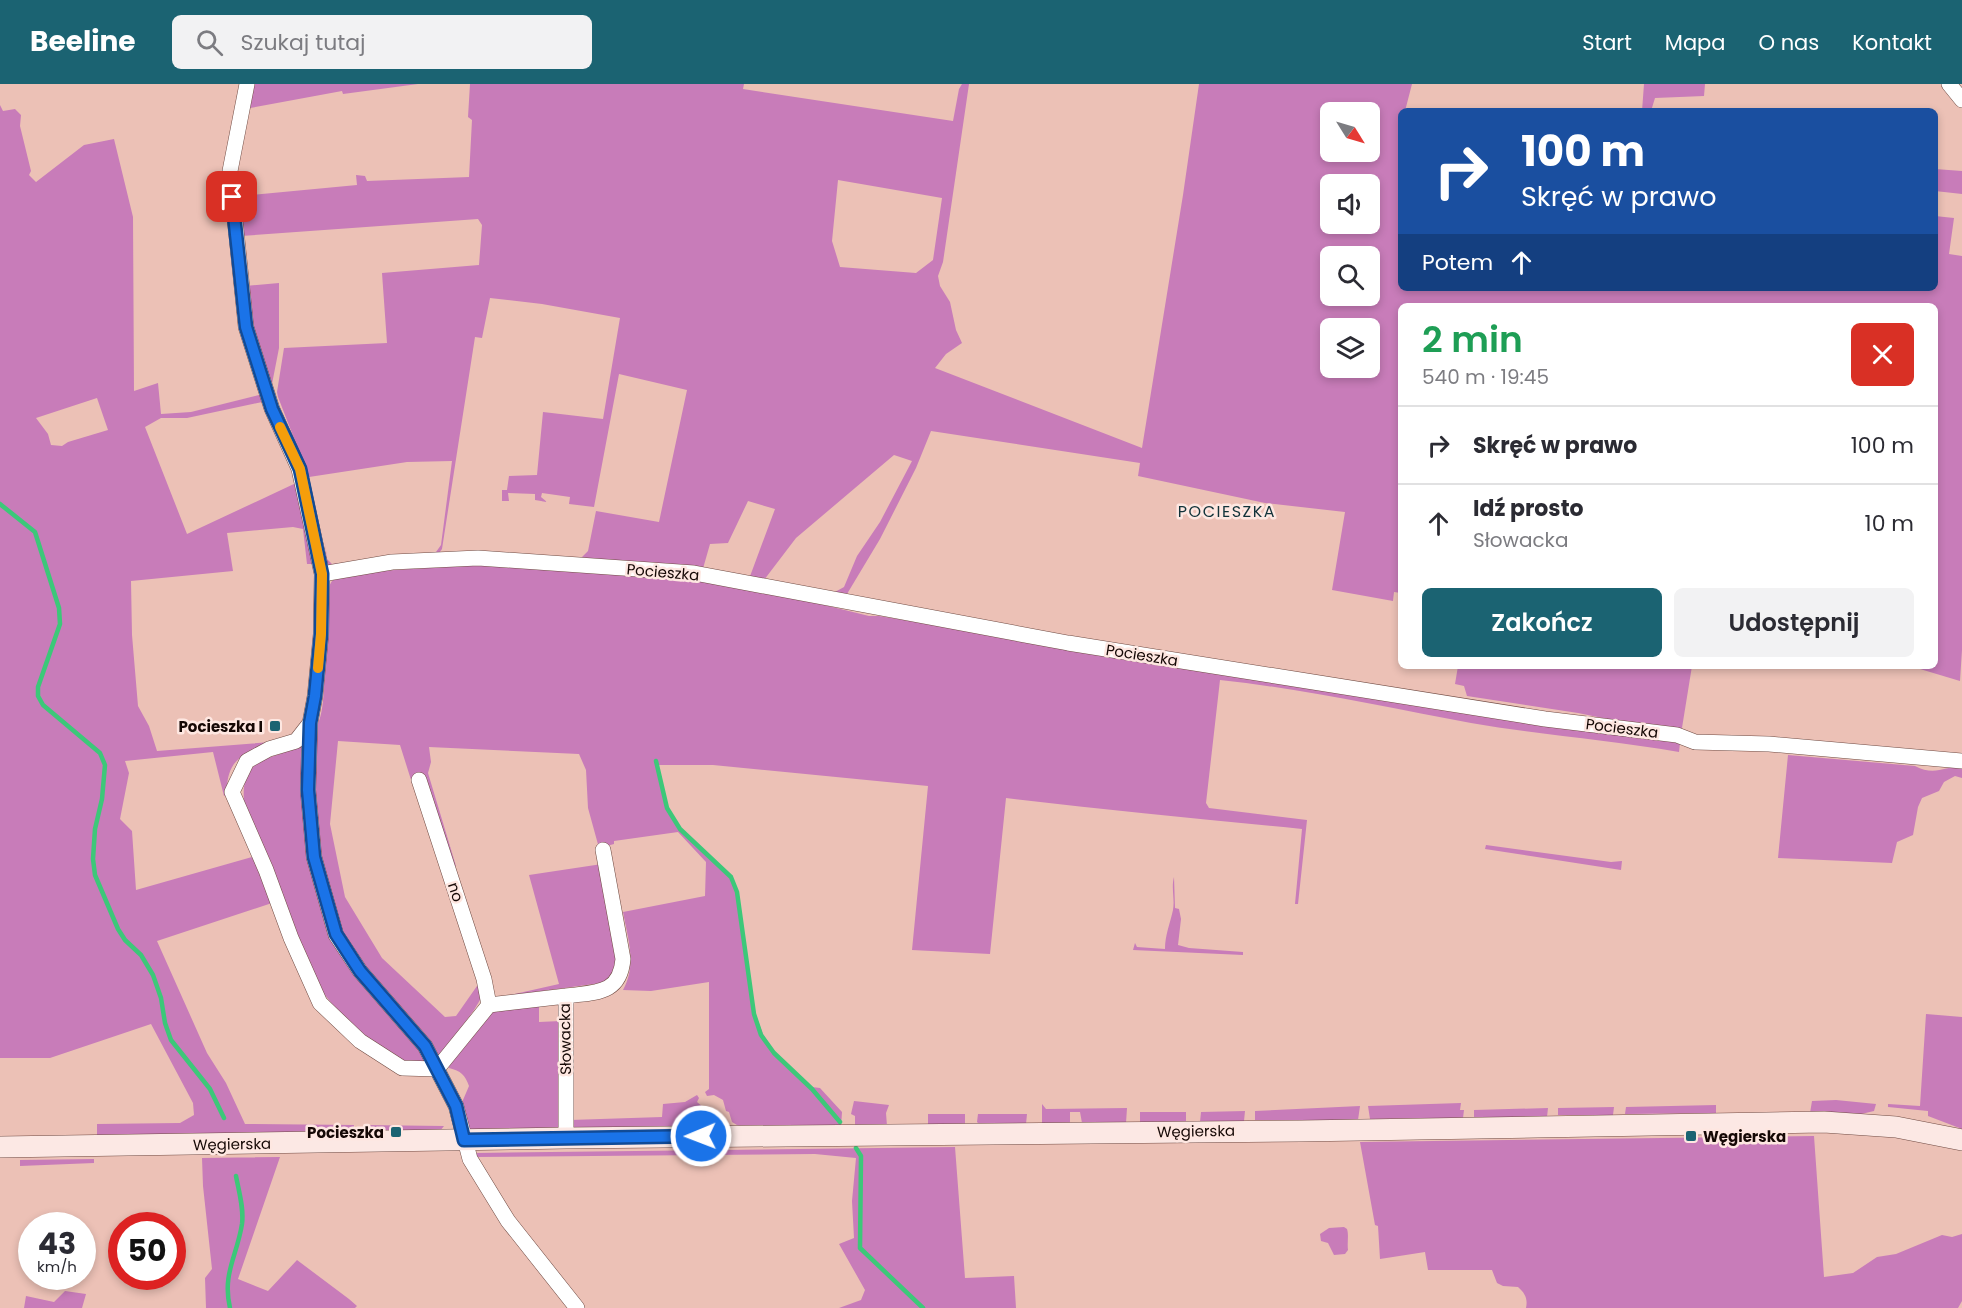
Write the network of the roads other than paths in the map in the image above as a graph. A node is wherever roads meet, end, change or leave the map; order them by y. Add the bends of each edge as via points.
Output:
1 (247, 84) edge
2 (1949, 84) edge
3 (1962, 100) edge
4 (322, 574) junction
5 (310, 723) junction
6 (1962, 761) edge
7 (419, 780) dead end
8 (603, 850) dead end
9 (566, 996) junction
10 (489, 1005) junction
11 (437, 1069) junction
12 (566, 1138) junction
13 (464, 1140) junction
14 (1962, 1140) edge
15 (0, 1147) edge
16 (577, 1308) edge

1 - 4 street via 230,171 246,327 272,409 300,469
2 - 3 street
4 - 5 street via 321,634
4 - 6 street, Pocieszka via 392,562 478,558 694,573 1079,645 1545,719 1677,735 1695,742 1769,744
5 - 11 street via 308,790 314,857 336,934 360,971 425,1046
5 - 11 street via 296,741 248,761 232,792 320,1003 360,1041 402,1068
7 - 10 street, no
8 - 9 street via 622,972 611,988
9 - 10 street, Słowacka
9 - 12 street, Słowacka
10 - 11 street
11 - 13 street via 456,1106
12 - 13 main road, Węgierska
12 - 14 main road, Węgierska via 1824,1122 1896,1127
13 - 15 main road, Węgierska
13 - 16 street via 470,1159 508,1221

